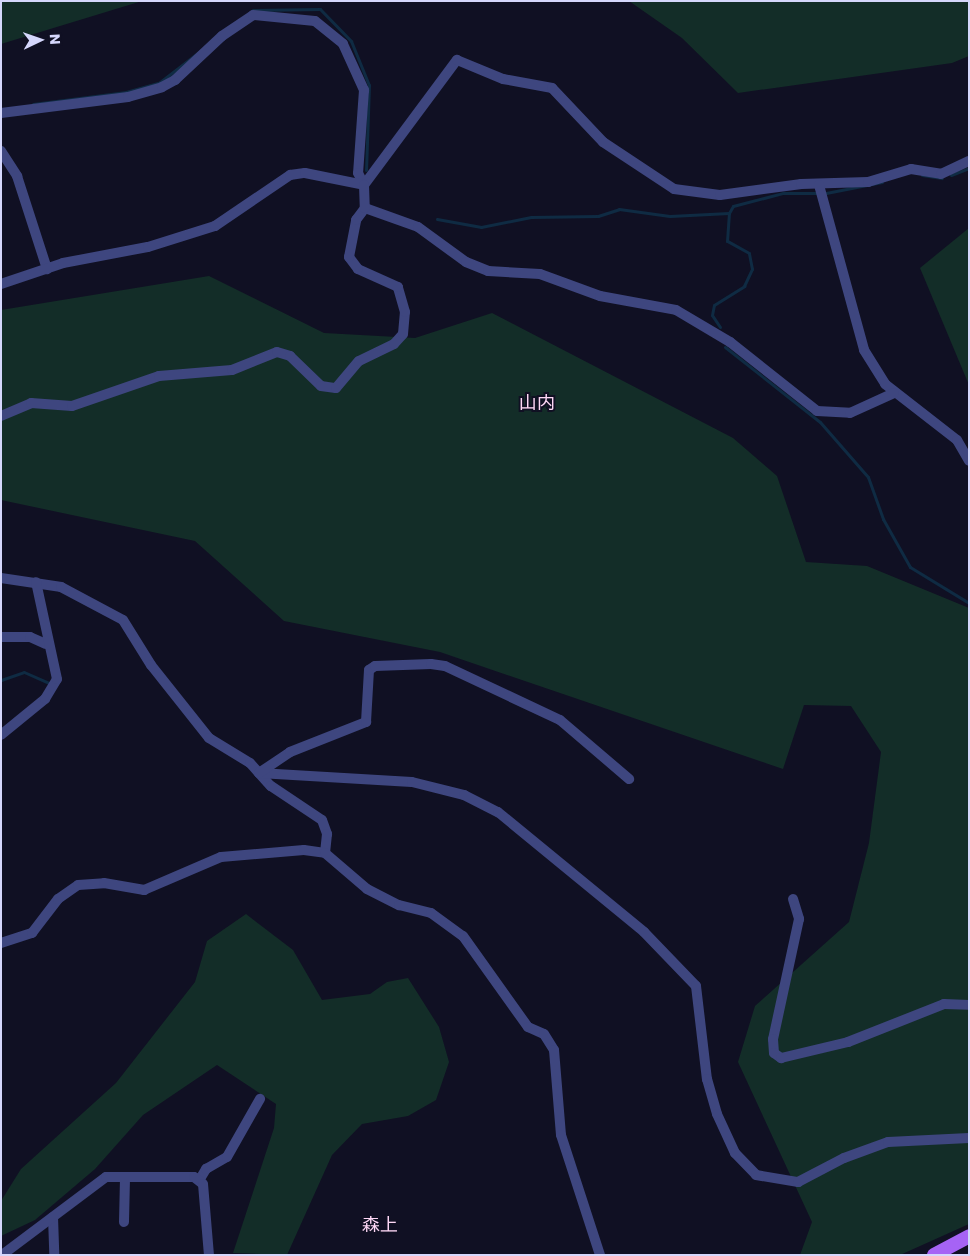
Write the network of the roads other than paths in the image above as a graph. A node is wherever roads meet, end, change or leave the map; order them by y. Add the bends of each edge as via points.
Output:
1 (1, 113) edge
2 (1, 151) edge
3 (969, 161) edge
4 (364, 185) junction
5 (820, 191) junction
6 (365, 208) junction
7 (47, 269) junction
8 (1, 284) edge
9 (894, 393) junction
10 (1, 416) edge
11 (969, 461) edge
12 (1, 578) edge
13 (36, 582) junction
14 (1, 637) edge
15 (46, 644) junction
16 (1, 736) edge
17 (259, 773) junction
18 (630, 779) dead end
19 (325, 853) junction
20 (793, 899) dead end
21 (1, 942) edge
22 (969, 1005) edge
23 (260, 1099) dead end
24 (969, 1138) edge
25 (125, 1177) junction
26 (200, 1179) junction
27 (53, 1217) junction
28 (124, 1222) dead end
29 (969, 1236) edge
30 (2, 1255) edge
31 (54, 1255) edge
32 (209, 1255) edge
33 (600, 1255) edge
34 (934, 1255) edge

1 - 4 street via 128,97 162,87 253,15 314,21 343,44 364,90 358,173
2 - 7 street via 17,176
3 - 5 street via 941,174 911,169 868,182
4 - 5 street via 456,60 502,79 552,88 603,142 674,189 720,195
4 - 6 street
4 - 7 street via 305,173 290,175 215,226 148,247
5 - 9 street via 864,350
6 - 9 street via 418,227 466,262 488,271 540,274 600,296 676,310 730,342 817,411 850,413
6 - 10 street via 356,220 349,257 358,269 398,286 405,312 402,334 394,344 359,361 336,388 321,386 290,356 278,352 232,370 159,376 72,406 31,403
7 - 8 street
9 - 11 street via 957,440
12 - 13 street
13 - 15 street via 46,618
13 - 17 street via 62,587 123,620 151,665 209,738
14 - 15 street via 30,637
15 - 16 street via 57,667 53,690
17 - 18 street via 290,752 366,722 369,670 375,666 431,664 445,666 560,720
17 - 19 street via 271,786 322,820 327,834
17 - 24 street via 412,782 464,795 498,812 644,932 696,986 704,1060 717,1114 735,1153 756,1175 798,1182 844,1158 888,1142
19 - 21 street via 304,850 221,857 144,890 104,883 78,885 58,899 32,933
19 - 33 street via 367,889 398,905 431,913 463,936 528,1028 544,1034 554,1050 561,1135
20 - 22 street via 799,919 773,1039 774,1053 781,1058 848,1042 928,1009 957,1002
23 - 26 street via 227,1157 206,1169
25 - 26 street
25 - 27 street via 106,1177
25 - 28 street
26 - 32 street
27 - 30 street
27 - 31 street
29 - 34 main road

